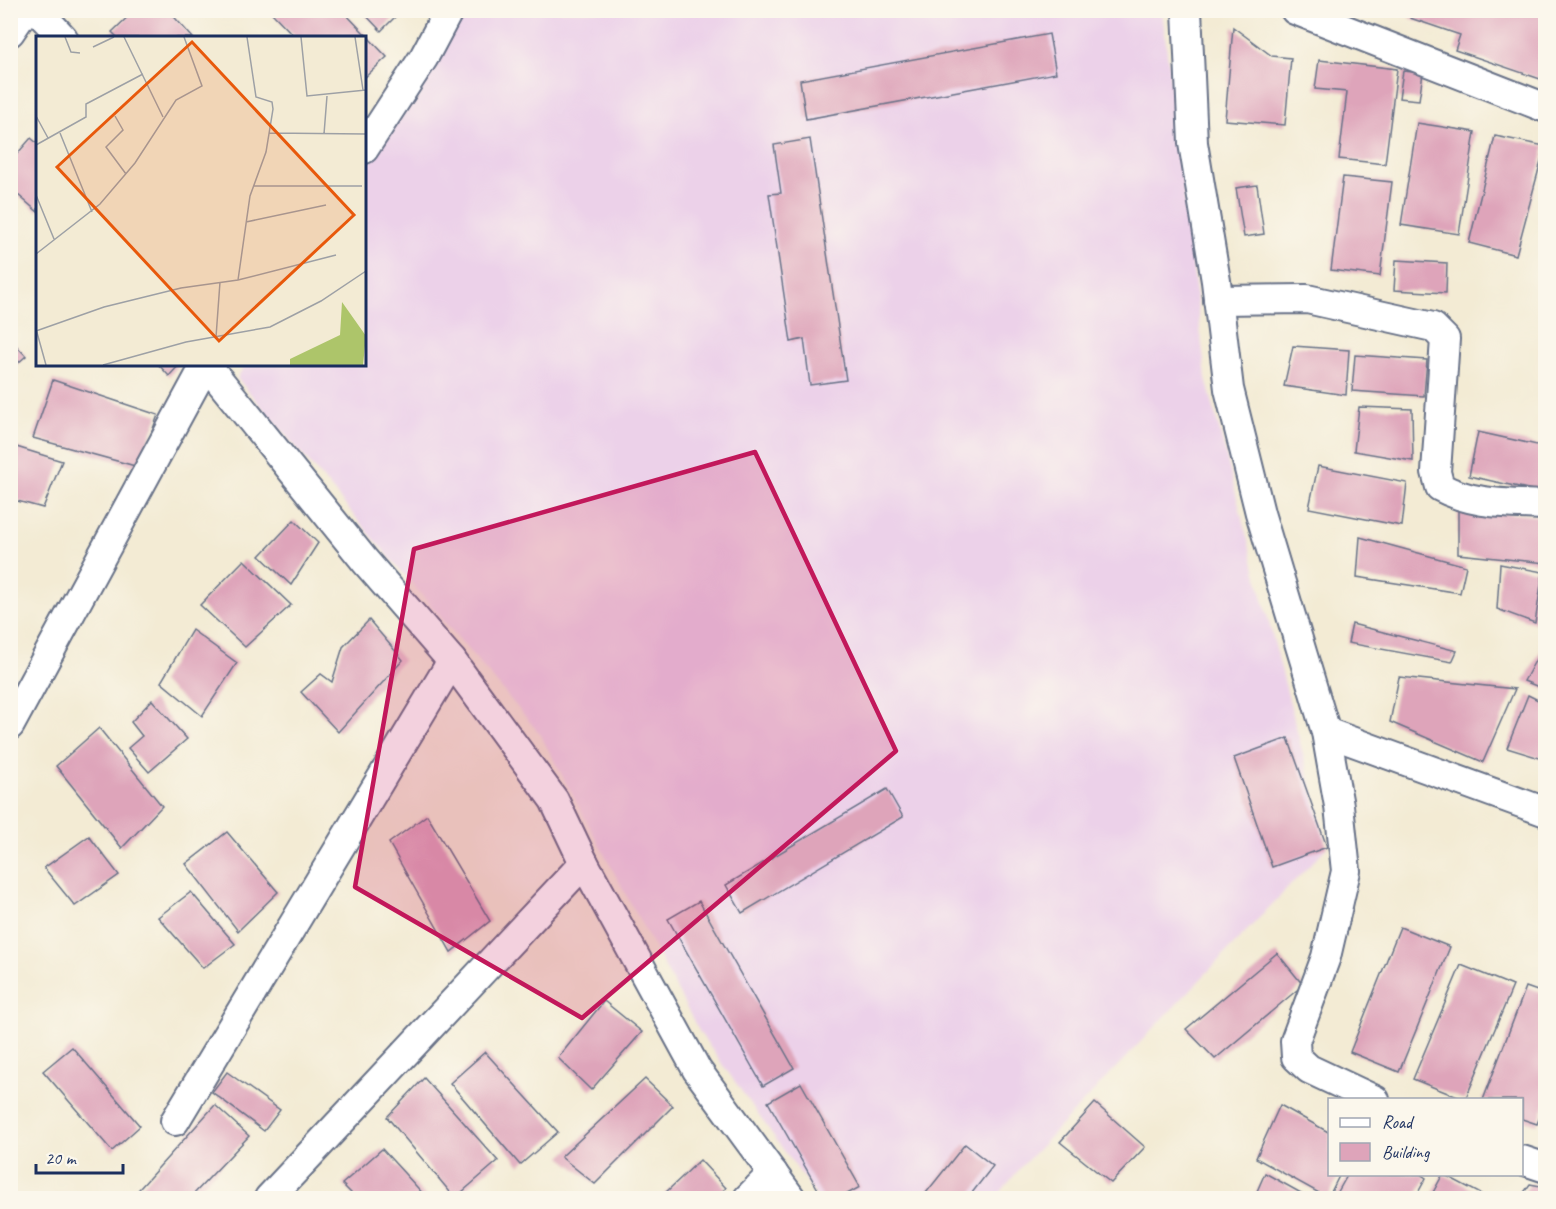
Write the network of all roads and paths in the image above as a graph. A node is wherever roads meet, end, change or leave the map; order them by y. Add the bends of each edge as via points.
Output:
1 (25, 10) edge
2 (37, 10) edge
3 (449, 10) edge
4 (1187, 10) edge
5 (1295, 10) edge
6 (10, 32) edge
7 (61, 36) edge
8 (1545, 108) edge
9 (366, 146) edge
10 (1218, 300) junction
11 (205, 366) edge
12 (208, 366) edge
13 (1545, 505) edge
14 (452, 661) junction
15 (10, 725) edge
16 (1326, 732) junction
17 (1545, 812) edge
18 (584, 863) junction
19 (1371, 1098) edge
20 (175, 1122) dead end
21 (1523, 1161) edge
22 (1545, 1168) edge
23 (772, 1173) junction
24 (269, 1198) edge
25 (748, 1198) edge
26 (791, 1198) edge

1 - 6 street
2 - 7 street
3 - 9 street via 424,57
4 - 10 street via 1193,143
5 - 8 street
10 - 13 street via 1307,299 1433,327 1445,339 1436,472 1440,487 1479,502
10 - 16 street via 1228,389 1260,513
11 - 15 street
12 - 14 street via 365,561
14 - 18 street via 554,800
14 - 20 street
16 - 17 street
16 - 19 street via 1346,871 1326,957 1295,1041 1296,1057 1309,1069
18 - 23 street via 697,1070
18 - 24 street
21 - 22 street
23 - 25 street
23 - 26 street

